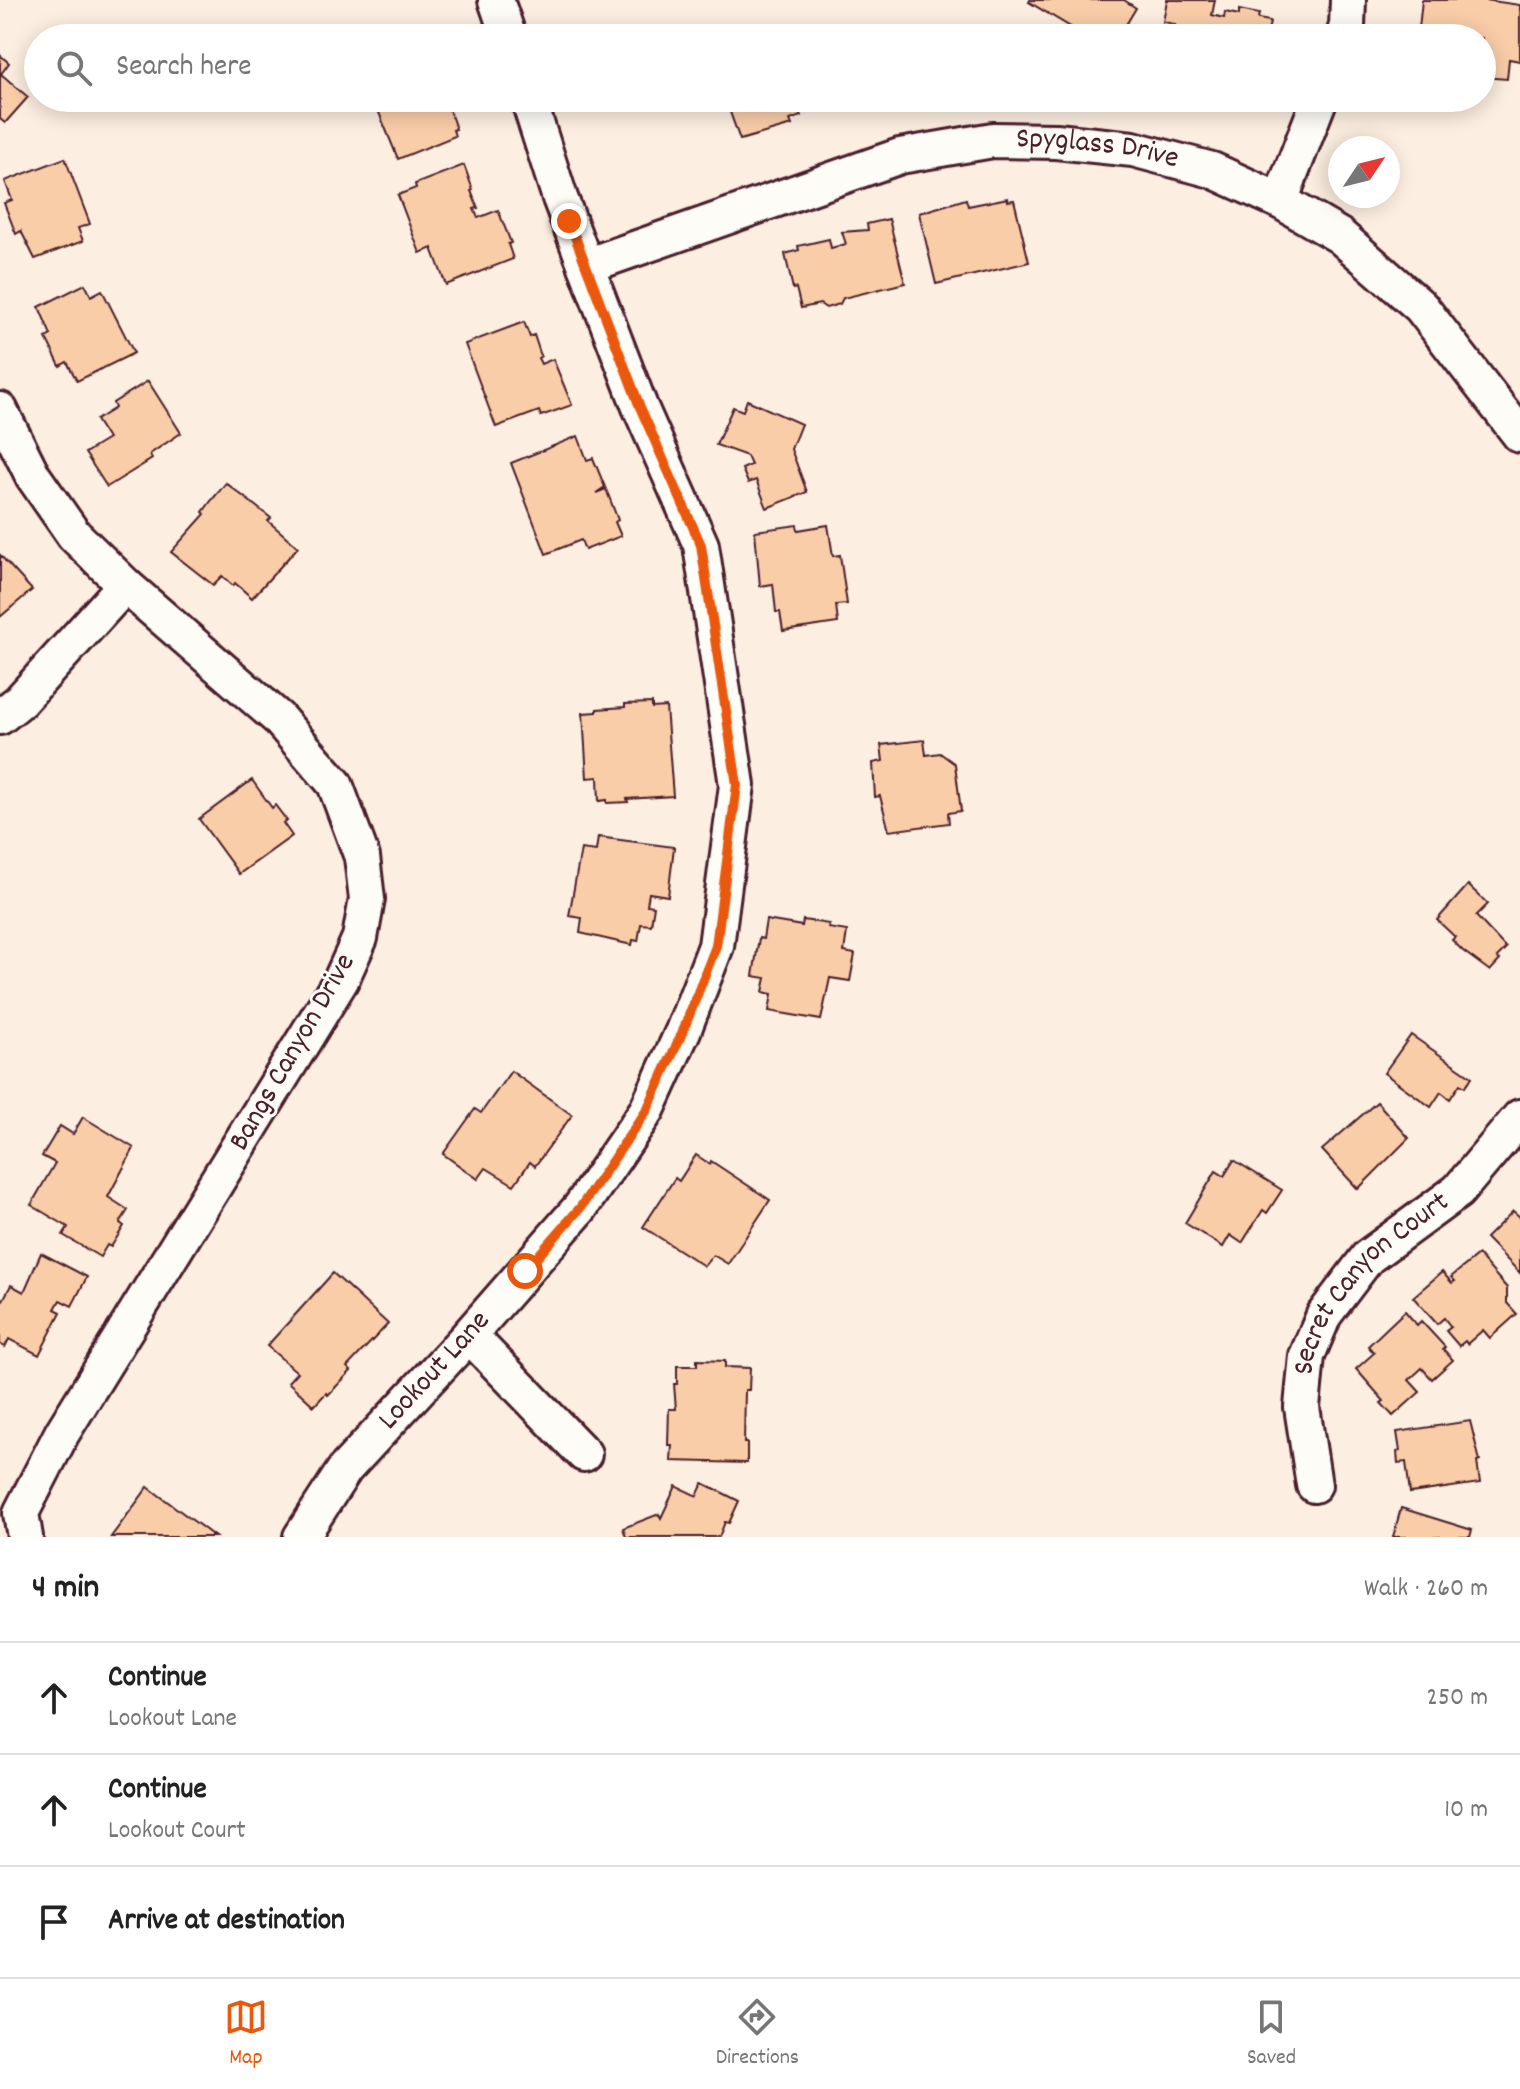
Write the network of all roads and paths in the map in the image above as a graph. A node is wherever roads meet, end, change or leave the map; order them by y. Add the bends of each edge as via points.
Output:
1 (496, 0) edge
2 (1348, 0) edge
3 (504, 24) edge
4 (1347, 24) edge
5 (532, 112) edge
6 (1315, 112) edge
7 (1280, 201) junction
8 (586, 266) junction
9 (0, 410) edge
10 (1520, 435) edge
11 (125, 585) junction
12 (0, 717) edge
13 (1520, 1118) edge
14 (469, 1335) junction
15 (584, 1454) dead end
16 (1314, 1485) dead end
17 (25, 1537) edge
18 (301, 1537) edge

1 - 3 street
2 - 4 street
5 - 8 street, Lookout Lane
6 - 7 street
7 - 8 street, Spyglass Drive via 1212,170 1133,149 993,140 900,156
7 - 10 street, Spyglass Drive via 1340,236 1421,307
8 - 14 street, Lookout Lane via 701,545 737,785 716,946 647,1110 580,1208
9 - 11 street, Bangs Canyon Drive via 33,476 74,535
11 - 12 street
11 - 17 street, Bangs Canyon Drive via 278,718 335,784 362,857 367,899 360,938 341,980 62,1433 21,1513
13 - 16 street, Secret Canyon Court via 1458,1191 1368,1257 1324,1315 1307,1356 1302,1407
14 - 15 street
14 - 18 street, Lookout Lane via 345,1469

